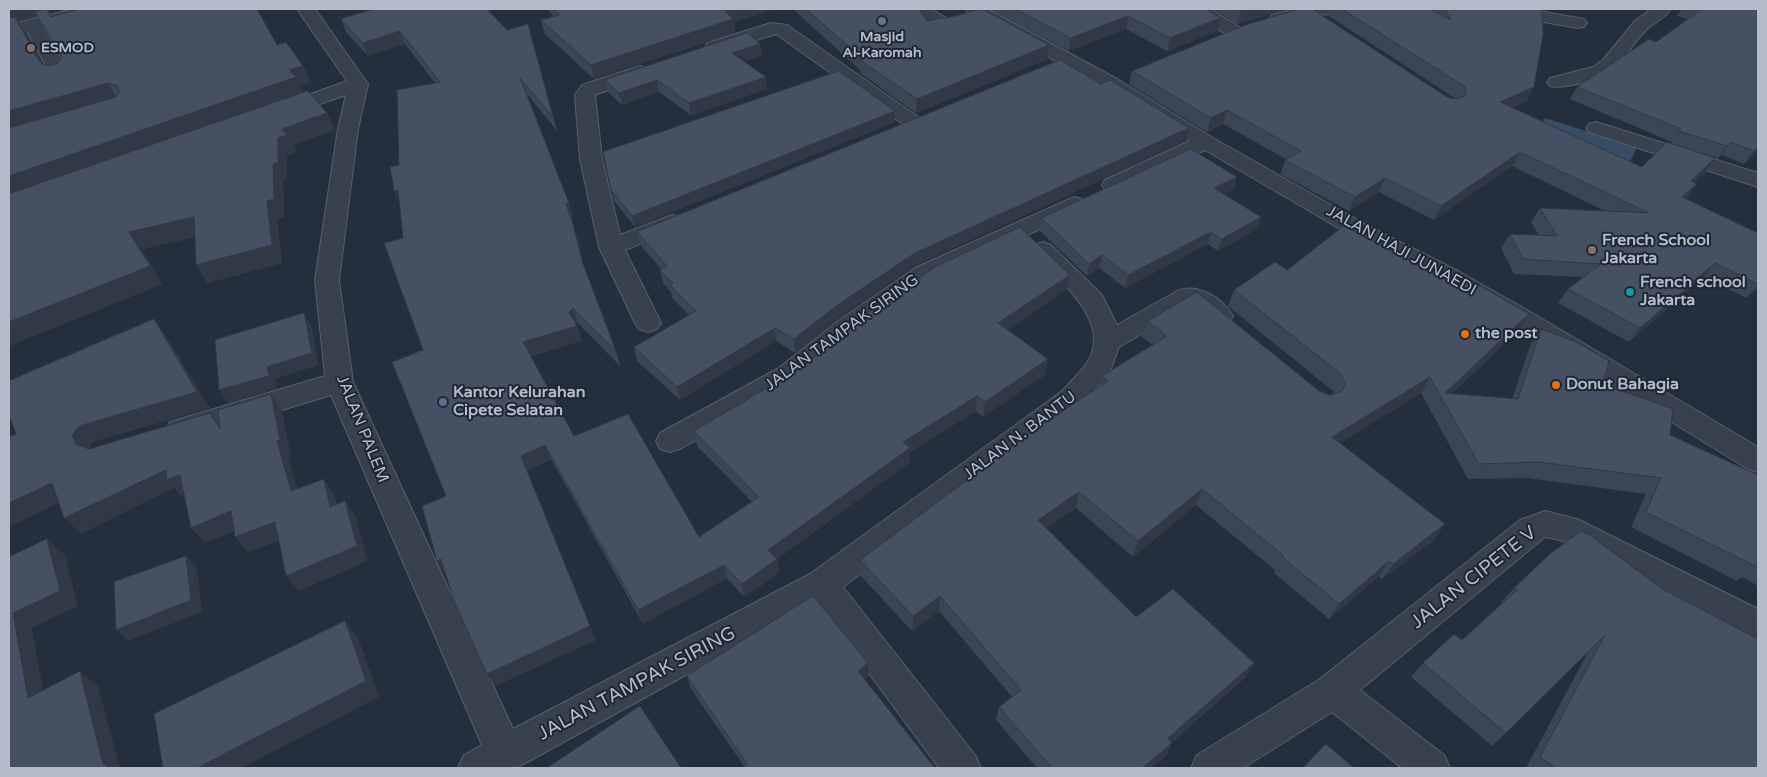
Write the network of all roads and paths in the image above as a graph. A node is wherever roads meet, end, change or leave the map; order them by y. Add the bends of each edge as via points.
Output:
1 (93, 9) edge
2 (306, 9) edge
3 (919, 9) edge
4 (1198, 9) edge
5 (1498, 9) edge
6 (1662, 9) edge
7 (74, 11) edge
8 (979, 11) edge
9 (1331, 18) edge
10 (1578, 23) dead end
11 (32, 24) junction
12 (9, 30) edge
13 (1236, 32) junction
14 (1217, 39) edge
15 (696, 53) edge
16 (1067, 60) junction
17 (658, 66) edge
18 (1045, 70) edge
19 (843, 71) junction
20 (61, 75) edge
21 (815, 81) edge
22 (1557, 82) dead end
23 (358, 84) junction
24 (257, 120) edge
25 (914, 124) edge
26 (1596, 128) dead end
27 (1206, 142) junction
28 (1758, 180) edge
29 (694, 213) edge
30 (1022, 229) junction
31 (611, 247) junction
32 (648, 323) dead end
33 (1238, 330) edge
34 (1108, 342) junction
35 (339, 382) junction
36 (160, 436) edge
37 (670, 441) dead end
38 (1757, 457) edge
39 (822, 584) junction
40 (1758, 625) edge
41 (1332, 691) junction
42 (491, 761) edge
43 (962, 768) edge
44 (1210, 768) edge
45 (1431, 768) edge

1 - 7 street
2 - 23 street
3 - 8 street via 946,25
4 - 13 street
5 - 10 street
6 - 22 street via 1641,25 1610,64 1600,71
7 - 11 street
8 - 16 street, JALAN HAJI JUNAEDI
9 - 13 street via 1306,11
11 - 12 street
11 - 20 street
13 - 14 street
15 - 19 street via 777,28
16 - 18 street
16 - 27 street, JALAN HAJI JUNAEDI via 1118,79
17 - 31 street via 585,93 601,155
19 - 21 street
19 - 25 street
23 - 24 street
23 - 35 street, JALAN PALEM via 348,129 327,280
26 - 28 street
27 - 30 street, JALAN TAMPAK SIRING
27 - 38 street, JALAN HAJI JUNAEDI via 1573,349 1586,340 1733,426 1724,440
29 - 31 street
30 - 34 street via 1093,301 1104,323
30 - 37 street, JALAN TAMPAK SIRING via 924,274 847,327 788,375
31 - 32 street
33 - 34 street via 1200,299 1188,296
34 - 39 street, JALAN N. BANTU via 1099,367 1071,399
35 - 36 street
35 - 42 street, JALAN PALEM
39 - 42 street, JALAN TAMPAK SIRING
39 - 43 street
40 - 41 street, JALAN CIPETE V via 1566,528 1545,524 1531,528
41 - 44 street, JALAN CIPETE V
41 - 45 street

